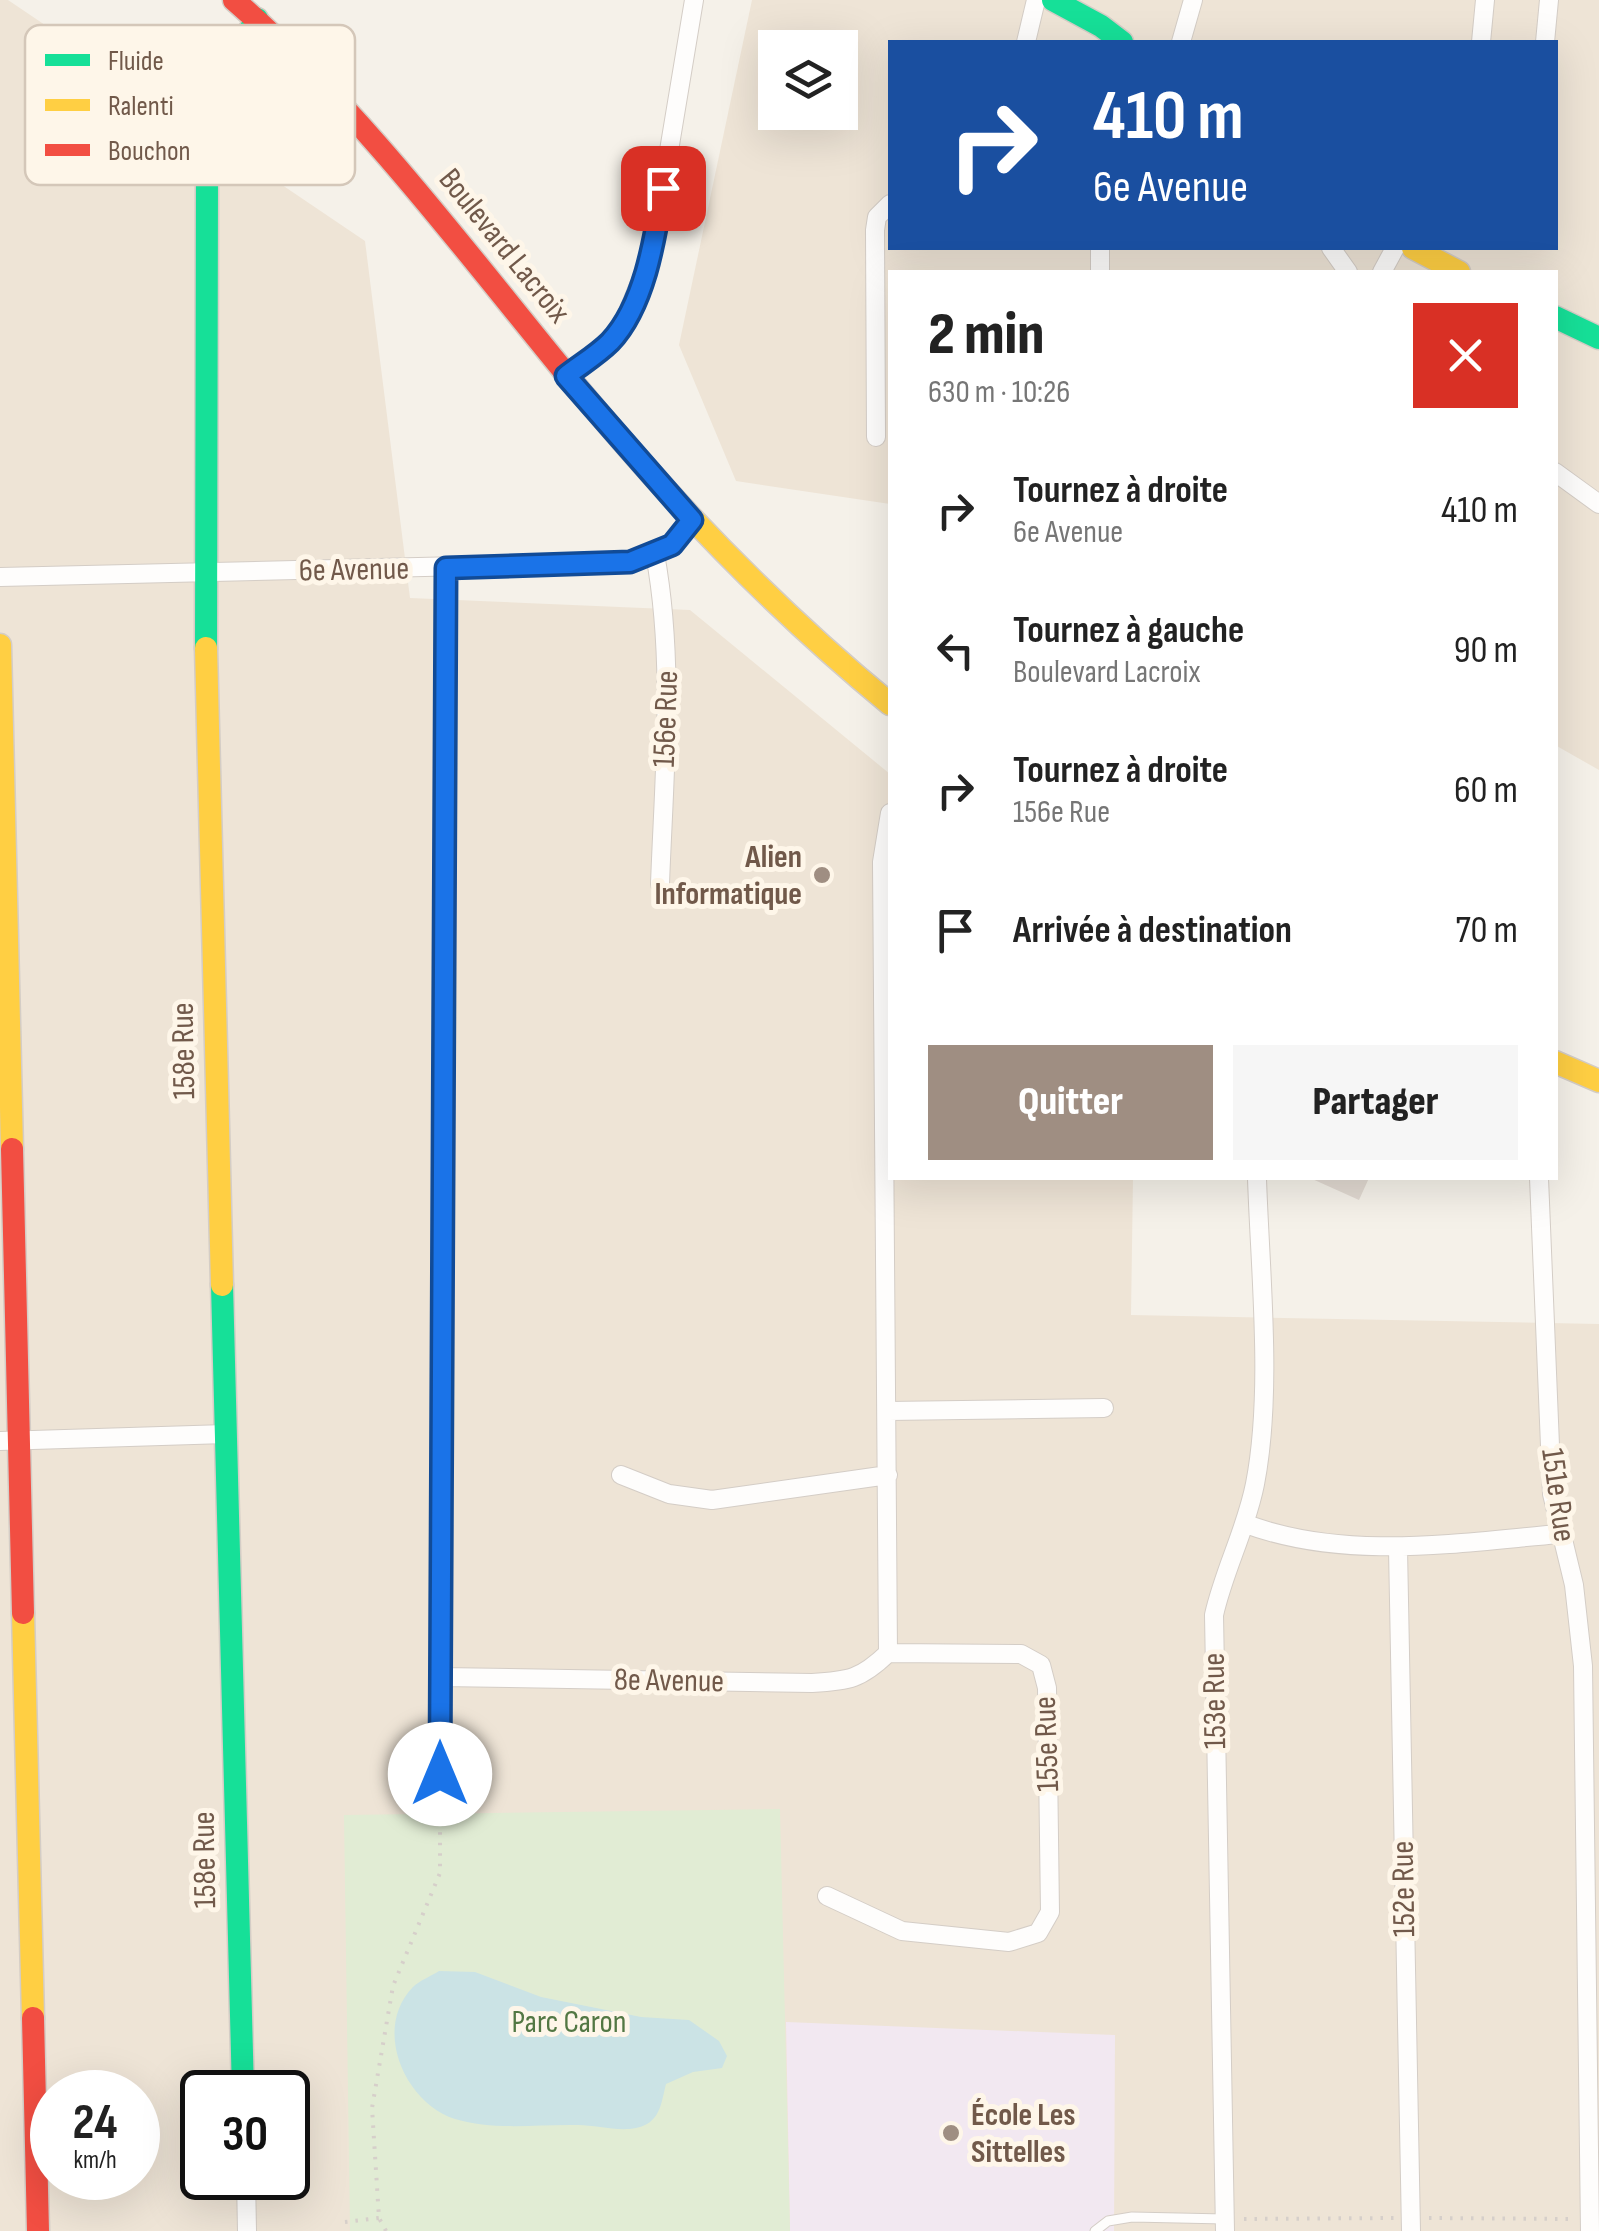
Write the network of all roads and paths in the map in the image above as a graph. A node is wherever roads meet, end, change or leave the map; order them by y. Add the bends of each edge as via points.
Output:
1 (234, 0) edge
2 (694, 0) edge
3 (1036, 0) edge
4 (1053, 0) edge
5 (1193, 0) edge
6 (1485, 0) edge
7 (1549, 0) edge
8 (257, 19) junction
9 (252, 25) edge
10 (264, 25) edge
11 (1026, 40) edge
12 (1119, 40) edge
13 (1182, 40) edge
14 (1481, 40) edge
15 (1545, 40) edge
16 (355, 115) edge
17 (208, 185) edge
18 (888, 206) edge
19 (1417, 250) edge
20 (1454, 270) edge
21 (1558, 318) edge
22 (1599, 338) edge
23 (566, 376) junction
24 (876, 437) dead end
25 (1558, 474) edge
26 (1599, 504) edge
27 (692, 520) junction
28 (654, 554) junction
29 (446, 568) junction
30 (204, 573) junction
31 (0, 577) edge
32 (0, 645) edge
33 (888, 702) edge
34 (888, 825) edge
35 (660, 884) dead end
36 (1558, 1067) edge
37 (1599, 1081) edge
38 (888, 1165) edge
39 (1257, 1180) edge
40 (1539, 1180) edge
41 (1104, 1408) dead end
42 (888, 1411) junction
43 (226, 1434) junction
44 (9, 1441) edge
45 (620, 1475) dead end
46 (888, 1475) junction
47 (1246, 1524) junction
48 (1559, 1534) junction
49 (1398, 1548) junction
50 (888, 1652) junction
51 (441, 1678) junction
52 (440, 1806) joint
53 (828, 1896) dead end
54 (242, 2070) edge
55 (246, 2200) edge
56 (379, 2218) junction
57 (345, 2222) dead end
58 (1225, 2225) edge
59 (38, 2231) edge
60 (247, 2231) edge
61 (386, 2231) edge
62 (1095, 2231) edge
63 (1410, 2231) edge
64 (1590, 2231) edge

1 - 8 street, Boulevard Lacroix
2 - 23 street via 652,253 611,341
3 - 11 street
4 - 12 street
5 - 13 street
6 - 14 street
7 - 15 street
8 - 9 street, 158e Rue
8 - 10 street, Boulevard Lacroix
16 - 23 street, Boulevard Lacroix
17 - 30 street, 158e Rue
18 - 24 street via 875,230
19 - 20 street
21 - 22 street
23 - 27 street, Boulevard Lacroix
25 - 26 street
27 - 28 street via 672,545
27 - 33 street, Boulevard Lacroix via 818,646
28 - 29 street, 6e Avenue via 602,564
28 - 35 street, 156e Rue via 668,655
29 - 30 street, 6e Avenue
29 - 51 street
30 - 31 street, 6e Avenue
30 - 43 street, 158e Rue
32 - 44 street
34 - 38 street via 882,862
36 - 37 street
38 - 42 street
39 - 47 street, 153e Rue via 1263,1401
40 - 48 street, 151e Rue
41 - 42 street
42 - 46 street
43 - 44 street
43 - 54 street, 158e Rue
44 - 59 street
45 - 46 street via 669,1494 712,1500
46 - 50 street
47 - 49 street via 1281,1537
47 - 58 street, 153e Rue via 1214,1615
48 - 49 street
48 - 64 street, 151e Rue via 1574,1584 1583,1666
49 - 63 street, 152e Rue
50 - 51 street, 8e Avenue via 861,1676 812,1683
50 - 53 street, 155e Rue via 1021,1654 1041,1665 1047,1688 1050,1912 1038,1932 1009,1942 902,1932
51 - 52 street
52 - 56 path via 440,1873 394,1986 372,2108
55 - 60 street
56 - 57 path
56 - 61 path
58 - 62 lane via 1132,2217

